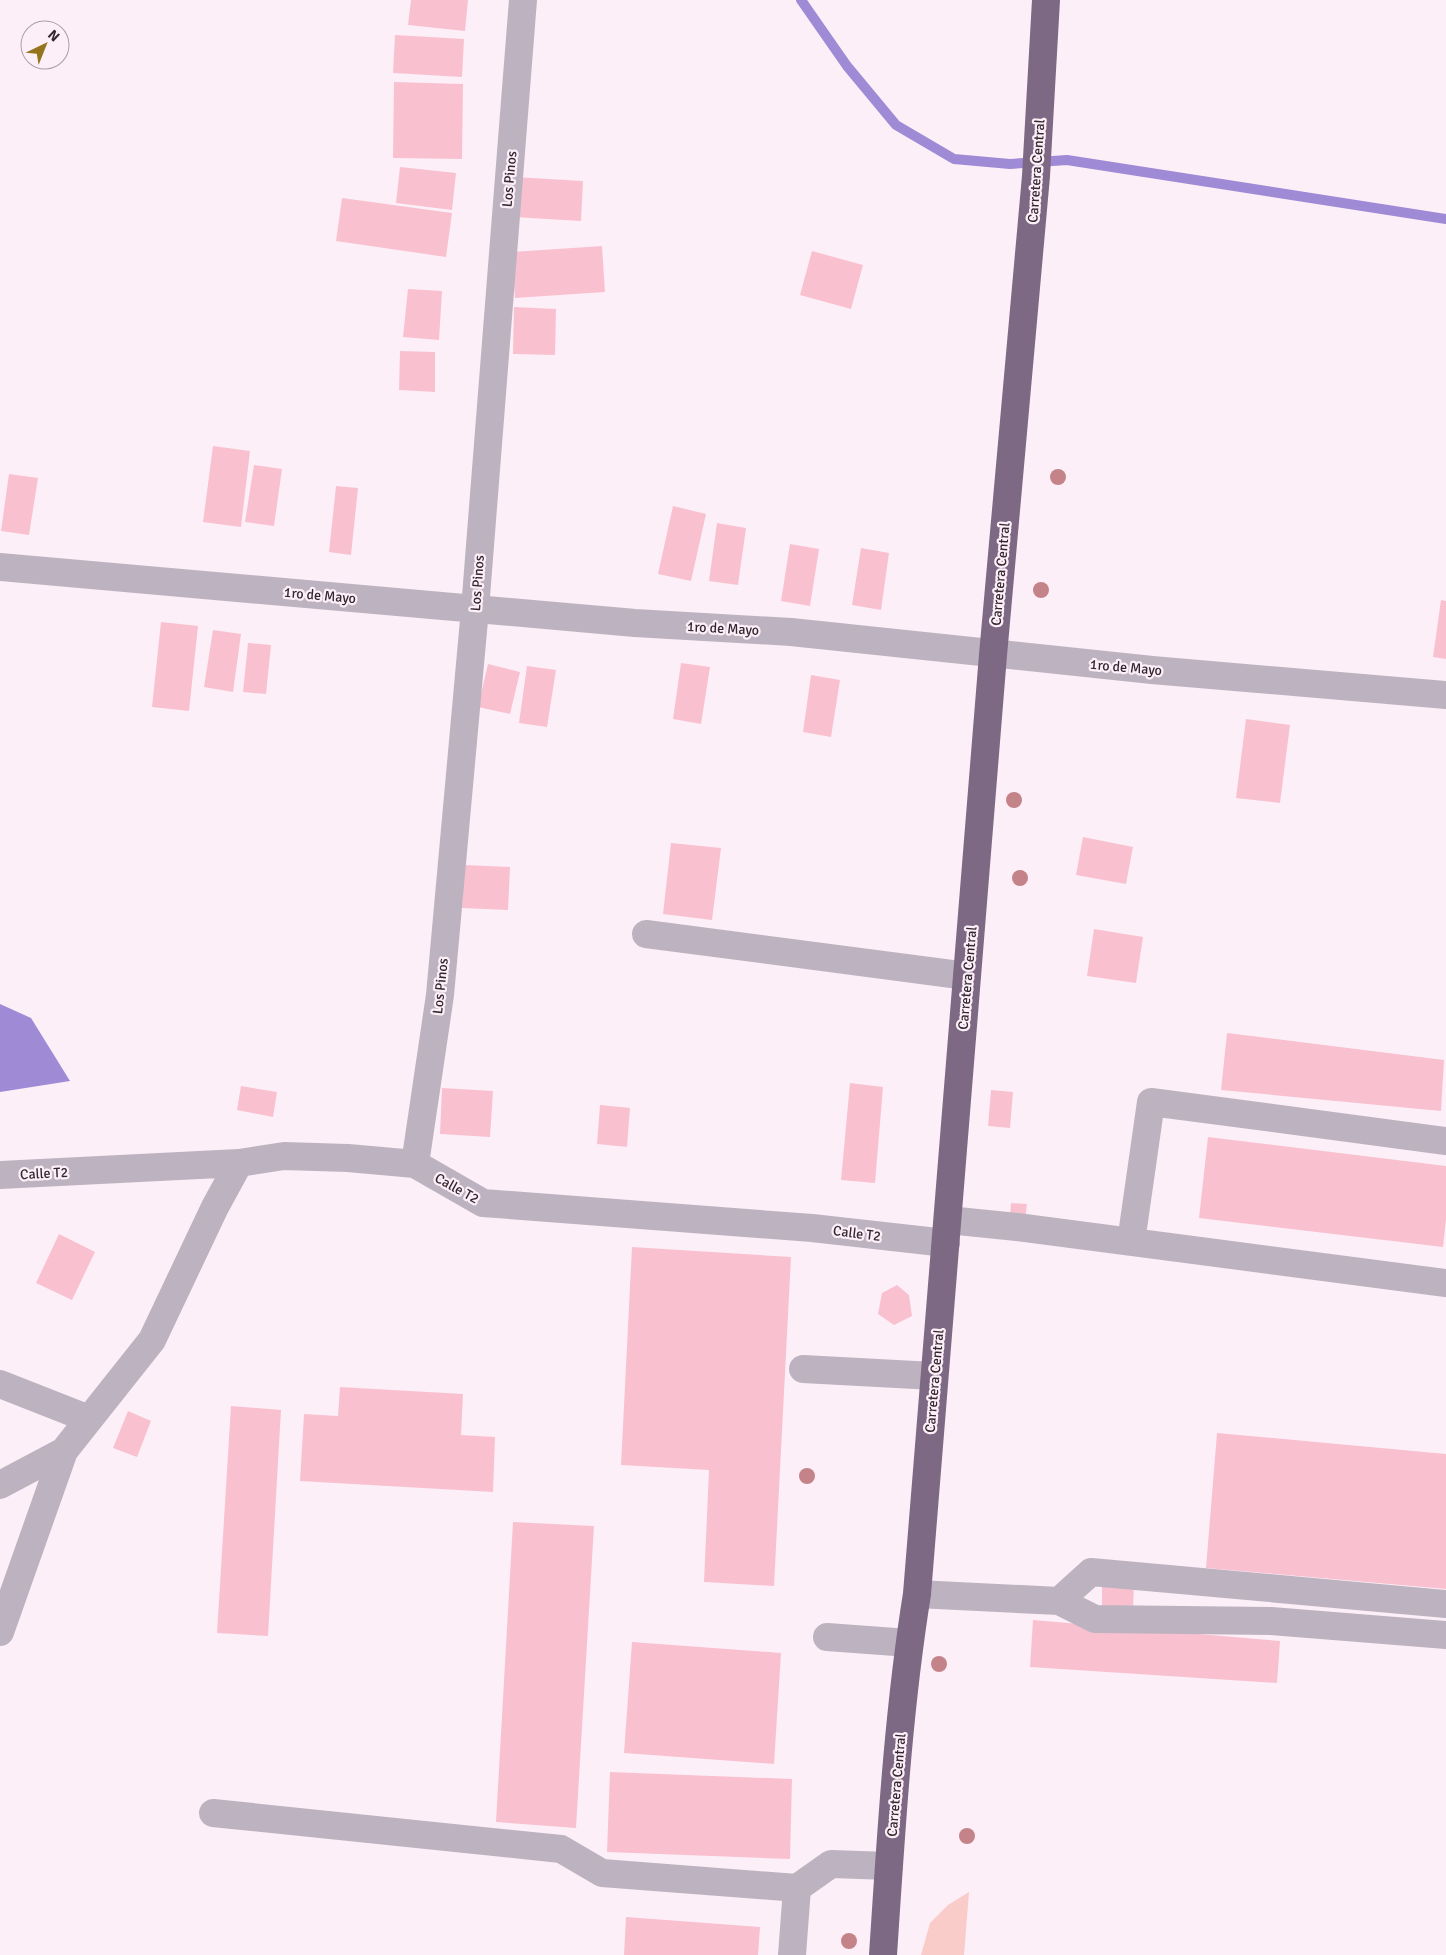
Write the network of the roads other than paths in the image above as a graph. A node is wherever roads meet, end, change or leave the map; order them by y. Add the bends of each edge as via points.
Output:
1 (523, 0) edge
2 (1046, 0) edge
3 (0, 567) edge
4 (475, 609) junction
5 (993, 655) junction
6 (1446, 695) edge
7 (646, 934) dead end
8 (967, 976) junction
9 (1446, 1141) edge
10 (239, 1163) junction
11 (414, 1164) junction
12 (0, 1175) edge
13 (947, 1232) junction
14 (1131, 1242) junction
15 (1446, 1283) edge
16 (803, 1369) dead end
17 (934, 1376) junction
18 (0, 1384) edge
19 (90, 1420) junction
20 (64, 1451) junction
21 (0, 1485) edge
22 (917, 1594) junction
23 (1060, 1601) junction
24 (1446, 1604) edge
25 (0, 1632) edge
26 (1446, 1636) edge
27 (826, 1637) dead end
28 (909, 1643) junction
29 (212, 1813) dead end
30 (889, 1866) junction
31 (797, 1888) junction
32 (792, 1955) edge
33 (884, 1955) edge

1 - 4 street, Los Pinos
2 - 5 highway, Carretera Central via 1036,176
3 - 4 street, 1ro de Mayo
4 - 5 street, 1ro de Mayo via 791,632
4 - 11 street, Los Pinos via 440,994
5 - 6 street, 1ro de Mayo
5 - 8 highway, Carretera Central
7 - 8 street
8 - 13 highway, Carretera Central
9 - 14 street via 1151,1102
10 - 11 street, Calle T2 via 284,1156
10 - 12 street, Calle T2
10 - 19 street via 215,1206 152,1340
11 - 13 street, Calle T2 via 483,1203 812,1228
13 - 14 street, Calle T2
13 - 17 highway, Carretera Central
14 - 15 street, Calle T2
16 - 17 street
17 - 22 highway, Carretera Central
18 - 19 street
19 - 20 street
20 - 21 street
20 - 25 street
22 - 23 street
22 - 28 highway, Carretera Central
23 - 24 street via 1091,1572
23 - 26 street via 1095,1619 1271,1622
27 - 28 street
28 - 30 highway, Carretera Central
29 - 31 street via 561,1849 602,1872
30 - 31 street via 831,1864
30 - 33 highway, Carretera Central
31 - 32 street

